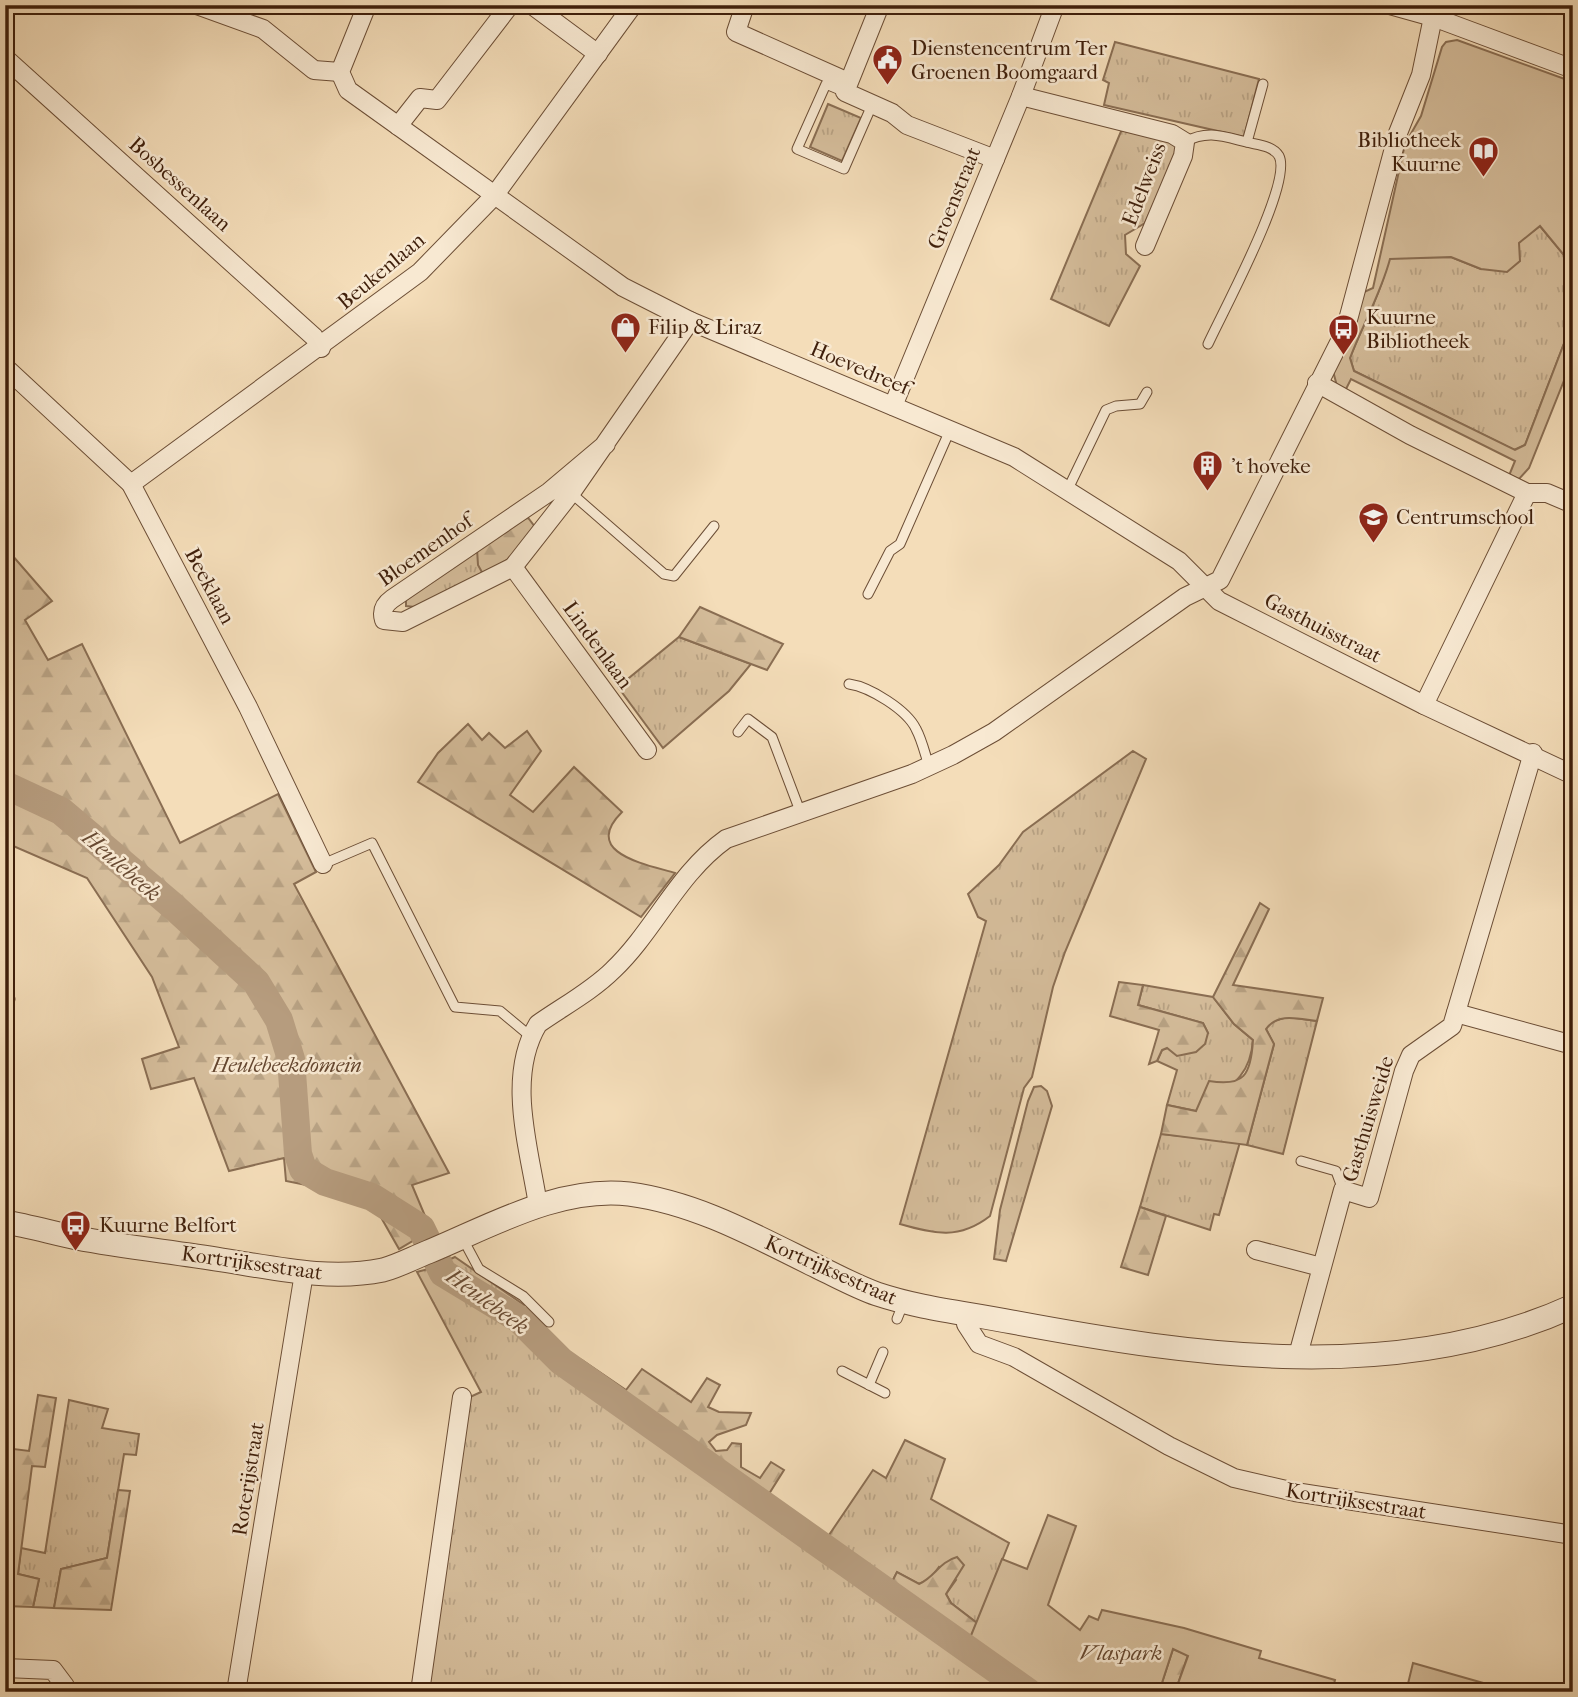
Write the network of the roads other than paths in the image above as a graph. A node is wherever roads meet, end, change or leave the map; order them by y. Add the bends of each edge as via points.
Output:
1 (197, 5) edge
2 (368, 5) edge
3 (510, 5) edge
4 (532, 5) edge
5 (633, 5) edge
6 (745, 5) edge
7 (880, 5) edge
8 (1055, 5) edge
9 (1390, 5) edge
10 (1422, 11) edge
11 (598, 54) junction
12 (5, 58) edge
13 (1573, 69) edge
14 (341, 72) junction
15 (1263, 84) dead end
16 (846, 87) junction
17 (1021, 96) junction
18 (872, 104) junction
19 (398, 126) junction
20 (1185, 142) junction
21 (1247, 142) junction
22 (995, 159) junction
23 (495, 196) junction
24 (1145, 246) dead end
25 (690, 321) junction
26 (1208, 344) dead end
27 (321, 348) junction
28 (5, 367) edge
29 (1317, 383) junction
30 (1147, 392) dead end
31 (892, 406) junction
32 (950, 430) junction
33 (606, 444) junction
34 (131, 484) junction
35 (1067, 491) junction
36 (571, 493) junction
37 (1528, 493) junction
38 (1573, 504) edge
39 (714, 526) dead end
40 (513, 567) junction
41 (1205, 587) junction
42 (868, 594) dead end
43 (849, 684) dead end
44 (1424, 705) junction
45 (738, 732) dead end
46 (646, 750) dead end
47 (1533, 753) junction
48 (929, 766) junction
49 (1573, 775) edge
50 (800, 811) junction
51 (323, 864) joint
52 (10, 999) dead end
53 (1456, 1013) junction
54 (5, 1019) edge
55 (530, 1036) junction
56 (1573, 1045) edge
57 (1301, 1161) dead end
58 (1343, 1190) junction
59 (538, 1205) junction
60 (5, 1222) edge
61 (453, 1241) junction
62 (1256, 1250) dead end
63 (1321, 1267) junction
64 (304, 1273) junction
65 (1573, 1306) edge
66 (968, 1315) junction
67 (999, 1319) junction
68 (549, 1322) dead end
69 (883, 1352) dead end
70 (1003, 1352) junction
71 (1298, 1355) junction
72 (842, 1371) dead end
73 (870, 1385) junction
74 (885, 1393) dead end
75 (462, 1397) dead end
76 (1573, 1535) edge
77 (5, 1668) edge
78 (64, 1692) edge
79 (236, 1692) edge
80 (420, 1692) edge

1 - 14 street via 263,29 314,70
2 - 14 street
3 - 19 street via 438,100 420,98
4 - 11 street
5 - 11 street, Beukenlaan
6 - 16 street via 736,32
7 - 16 street
8 - 17 street, Groenstraat
9 - 10 street
10 - 13 street
10 - 29 street via 1421,75 1398,133 1345,331
11 - 23 street, Beukenlaan
12 - 27 street, Bosbessenlaan
14 - 19 street, Hoevedreef via 348,90
15 - 21 lane
16 - 18 street
16 - 18 lane via 826,84 797,149 844,169
17 - 20 street, Edelweiss via 1172,134
17 - 22 street, Groenstraat
18 - 22 street via 907,125
19 - 23 street, Hoevedreef
20 - 21 lane via 1206,132
20 - 24 street, Edelweiss
21 - 26 lane via 1272,148 1282,169 1270,213
22 - 31 street, Groenstraat
23 - 25 street, Hoevedreef via 623,287
23 - 27 street, Beukenlaan via 421,272
25 - 31 street, Hoevedreef
25 - 33 street, Bloemenhof
27 - 34 street, Beukenlaan
28 - 34 street, Beeklaan
29 - 37 street
29 - 41 street via 1220,580
30 - 35 lane via 1140,404 1106,410
31 - 32 street, Hoevedreef
32 - 35 street, Hoevedreef via 1014,457
32 - 42 lane via 900,544 890,551
33 - 36 street, Bloemenhof
33 - 40 street, Bloemenhof via 549,492 392,599 382,614 384,620 402,622
34 - 51 street, Beeklaan via 248,707
35 - 41 street, Hoevedreef via 1179,561
36 - 39 lane via 664,574 674,576
36 - 40 street, Bloemenhof
37 - 38 street via 1547,493
37 - 44 street
40 - 46 street, Lindenlaan
41 - 44 street, Gasthuisstraat via 1219,601
41 - 48 street via 994,732
43 - 48 lane via 868,687 916,727
44 - 47 street, Gasthuisstraat
45 - 50 lane via 748,719 772,737
47 - 49 street, Gasthuisstraat
47 - 53 street, Gasthuisweide
48 - 50 street
50 - 55 street via 726,839 709,851 613,970 538,1024
51 - 55 lane via 372,843 455,1007 500,1012
52 - 54 lane
53 - 56 street
53 - 58 street, Gasthuisweide via 1452,1026 1411,1055 1369,1198
55 - 59 street via 522,1088
57 - 58 lane via 1336,1171
58 - 63 street, Gasthuisweide
59 - 61 street, Kortrijksestraat
59 - 66 street, Kortrijksestraat via 625,1194 667,1202 716,1217 872,1292 900,1311
60 - 64 street, Kortrijksestraat
61 - 64 street, Kortrijksestraat via 387,1269
61 - 68 lane via 479,1269 523,1296
62 - 63 street
63 - 71 street, Gasthuisweide
64 - 79 street, Roterijstraat
65 - 71 street, Kortrijksestraat via 1504,1331 1438,1346 1352,1356
66 - 67 street, Kortrijksestraat
66 - 70 street, Kortrijksestraat via 966,1324 979,1344
67 - 70 street via 996,1336
67 - 71 street, Kortrijksestraat via 1181,1349
69 - 73 lane
70 - 76 street, Kortrijksestraat via 1234,1478 1295,1492
72 - 73 lane
73 - 74 lane
75 - 80 street
77 - 78 street via 53,1670 65,1686

